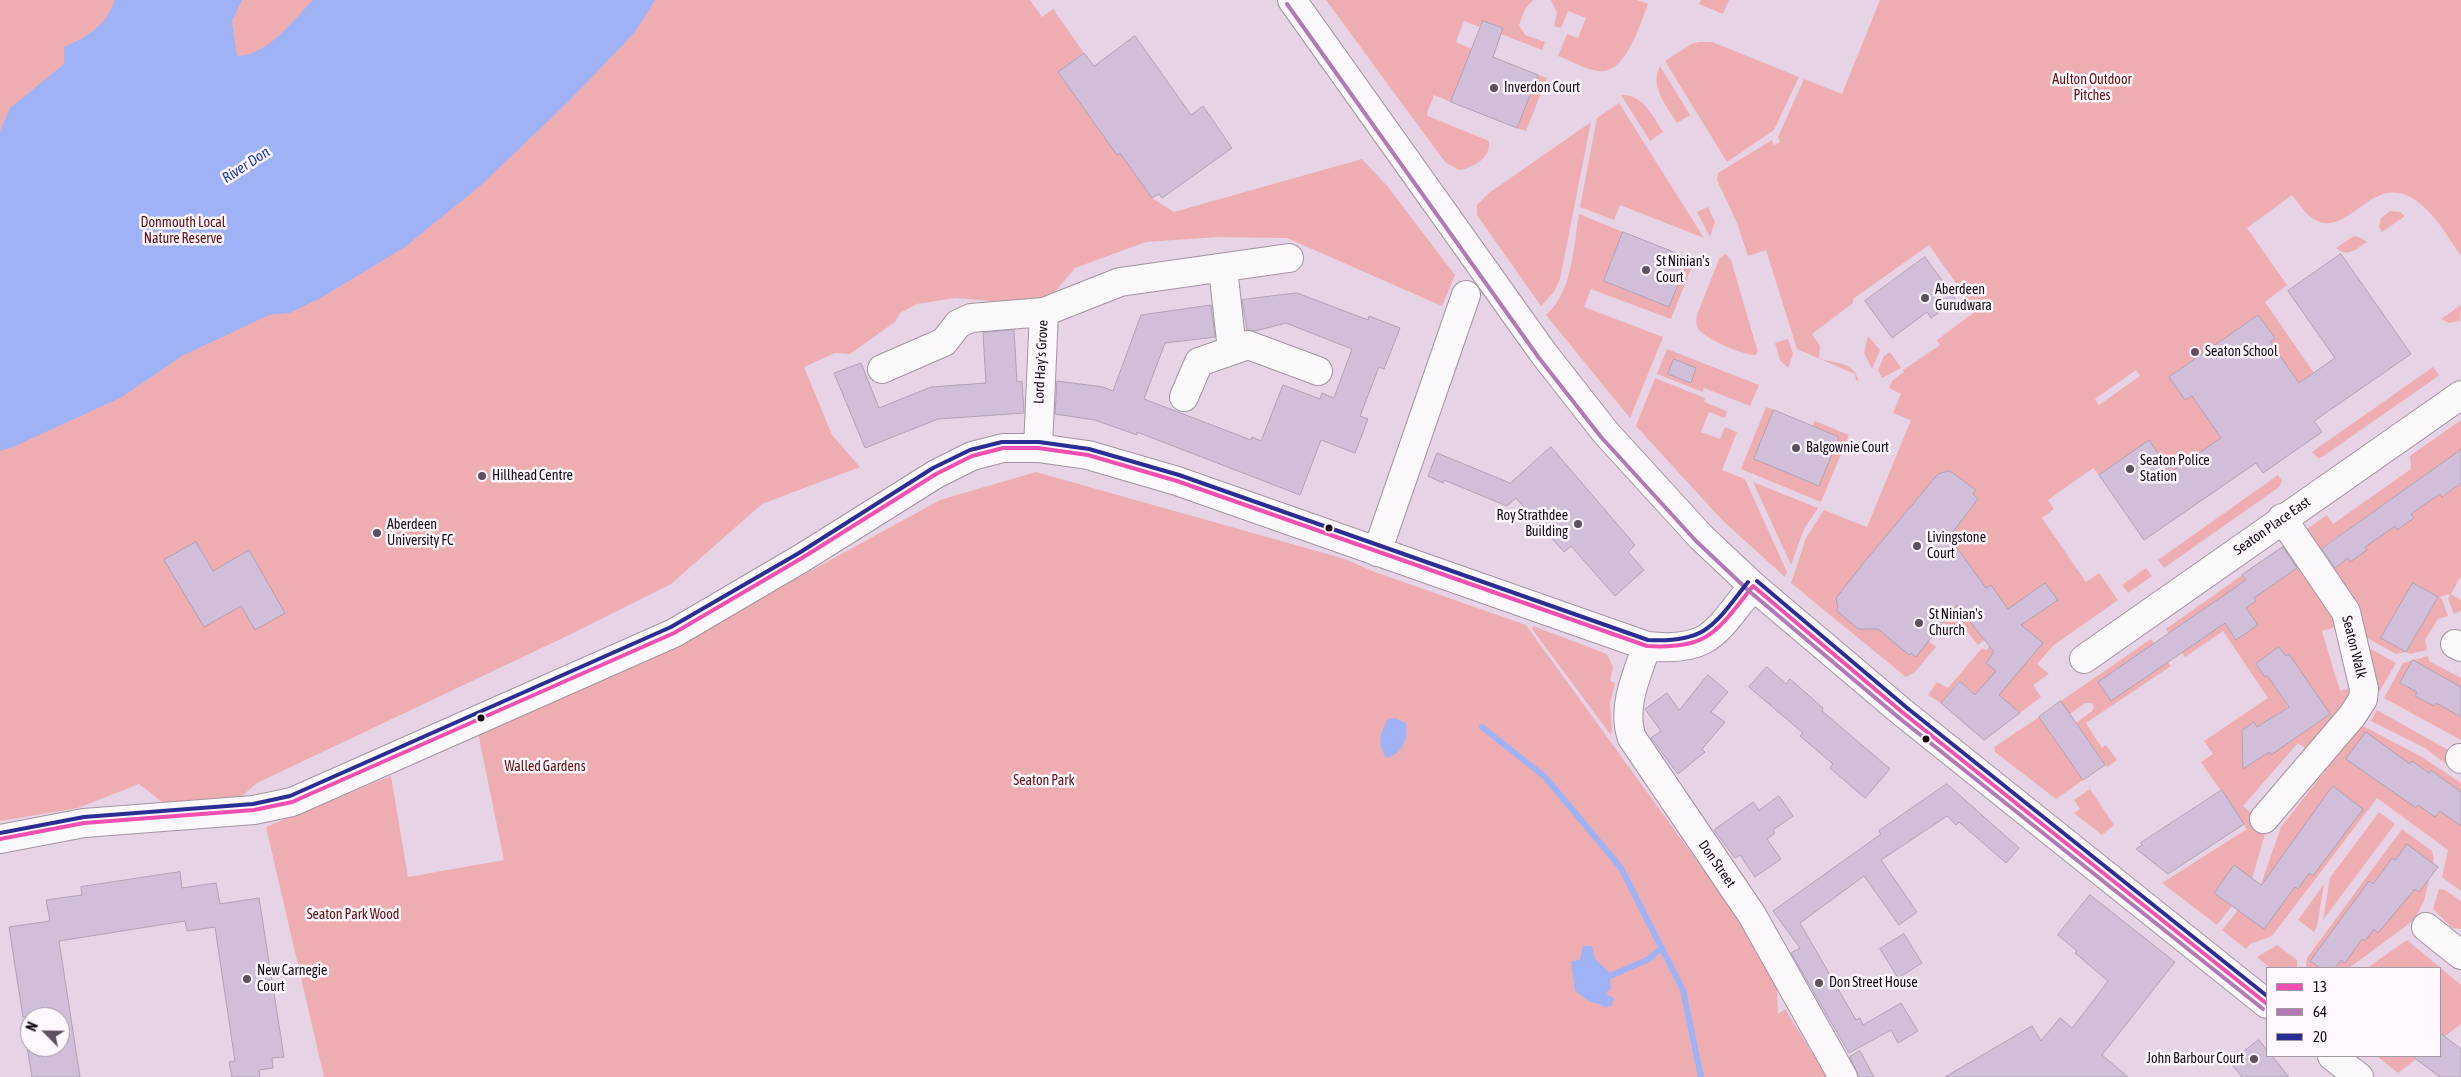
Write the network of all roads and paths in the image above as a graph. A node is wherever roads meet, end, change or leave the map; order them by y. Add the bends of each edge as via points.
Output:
1 (1292, 0) edge
2 (1289, 258) dead end
3 (1223, 268) junction
4 (1466, 295) dead end
5 (1044, 312) junction
6 (1232, 350) junction
7 (882, 369) dead end
8 (1318, 371) dead end
9 (2461, 395) edge
10 (1184, 397) dead end
11 (1038, 448) junction
12 (2282, 518) junction
13 (1377, 552) junction
14 (1753, 586) junction
15 (1647, 646) junction
16 (2084, 659) dead end
17 (2264, 819) dead end
18 (0, 838) edge
19 (2426, 927) dead end
20 (2461, 955) edge
21 (2266, 1003) edge
22 (2333, 1057) edge
23 (1844, 1077) edge
24 (2359, 1077) edge

1 - 14 street via 1524,328 1575,394 1674,510
2 - 3 street, Lord Hay's Grove
3 - 5 street, Lord Hay's Grove via 1120,282
3 - 6 street
4 - 13 street
5 - 7 street via 970,318 958,324 944,342
5 - 11 street, Lord Hay's Grove
6 - 8 street via 1252,346
6 - 10 street via 1199,362
9 - 12 street, Seaton Place East
11 - 13 street via 1088,455 1177,481
11 - 18 street via 1003,448 972,456 936,474 674,633 292,802 254,810 84,822
12 - 16 street, Seaton Place East
12 - 17 street, Seaton Walk via 2346,612 2364,689 2363,699 2352,716
13 - 15 street
14 - 15 street via 1716,631 1704,640 1677,648
14 - 21 street via 1902,712
15 - 23 street, Don Street via 1630,697 1628,722 1632,738 1752,915
19 - 20 street
22 - 24 street

